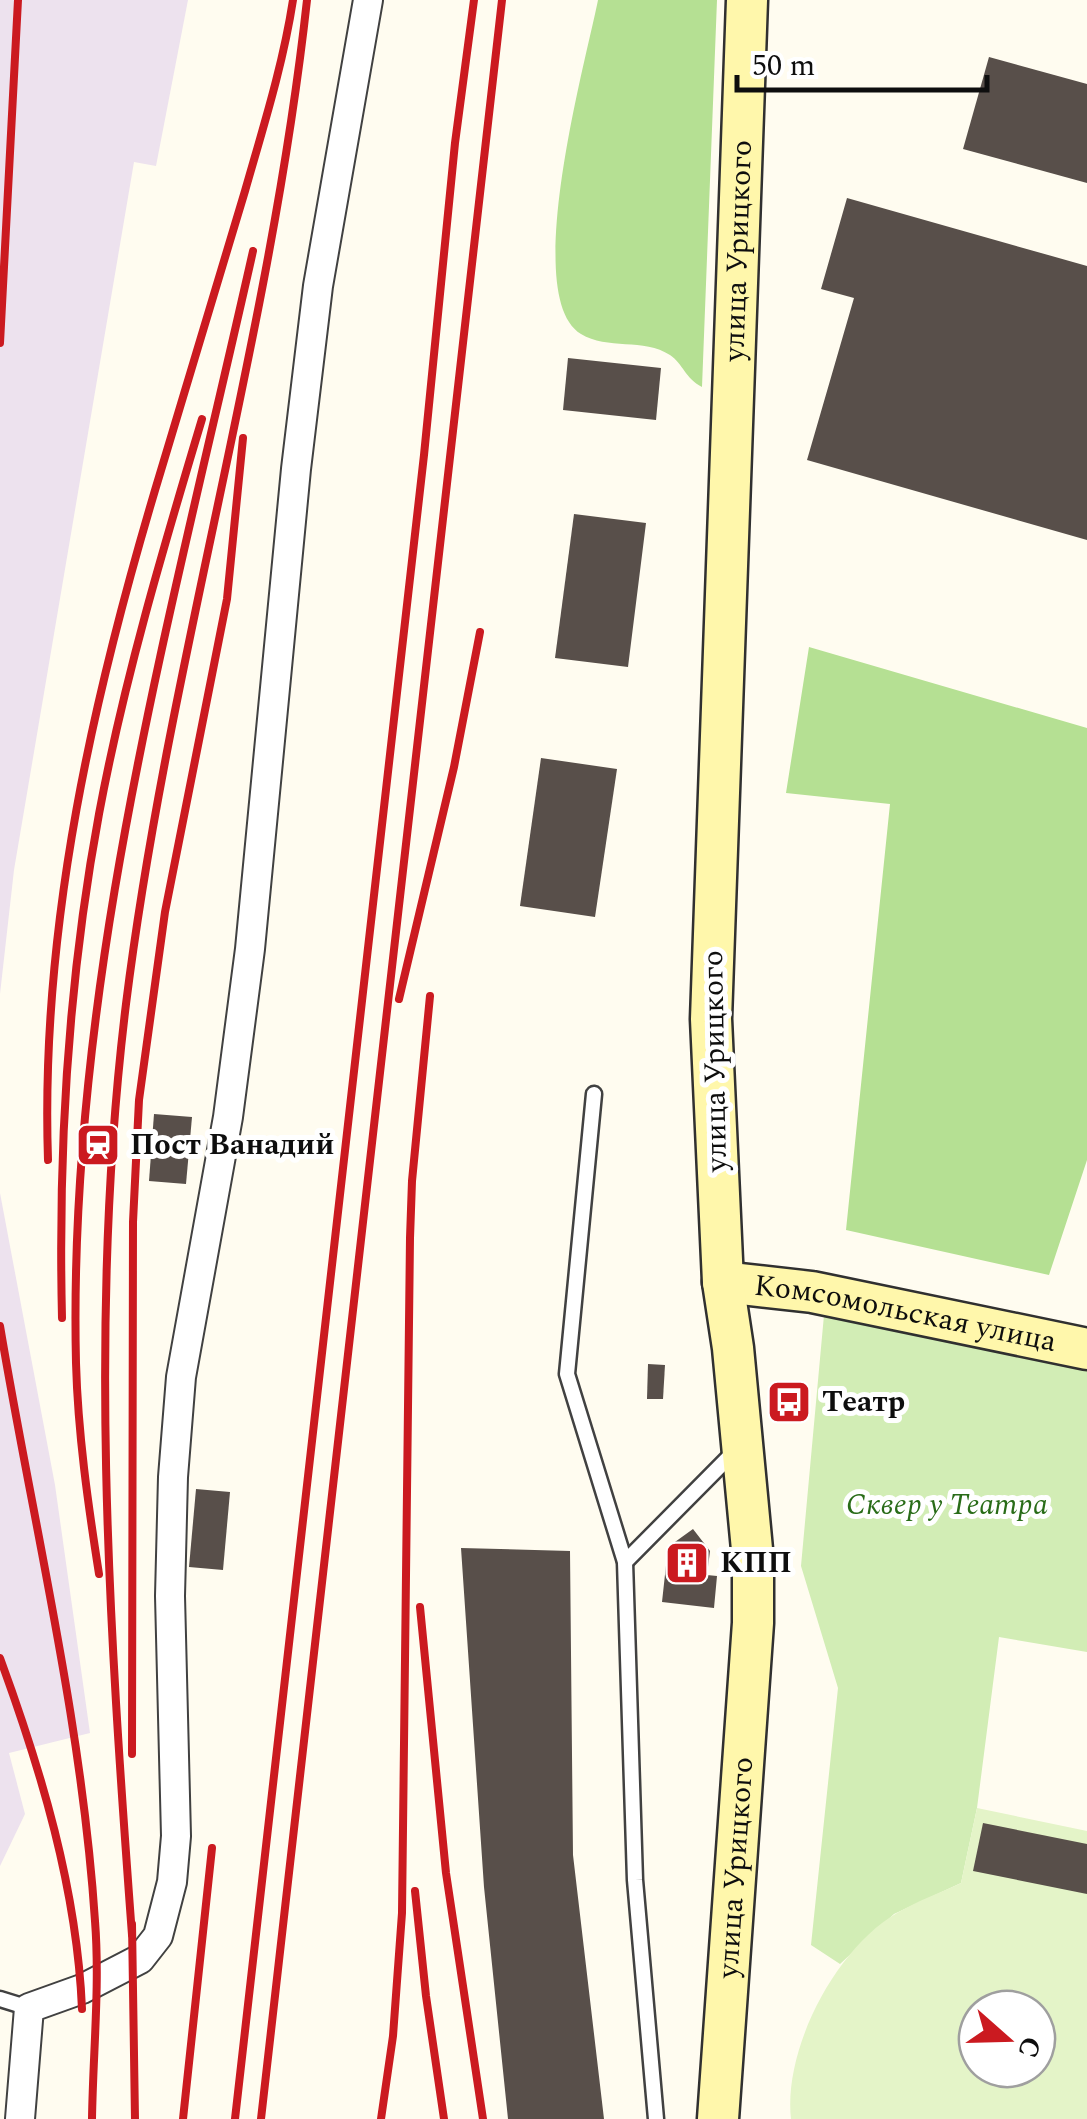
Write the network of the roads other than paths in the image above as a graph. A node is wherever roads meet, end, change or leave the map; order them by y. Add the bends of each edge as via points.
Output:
1 (368, 0) edge
2 (746, 0) edge
3 (594, 1094) dead end
4 (723, 1282) junction
5 (1087, 1349) edge
6 (742, 1445) junction
7 (625, 1562) junction
8 (0, 1999) edge
9 (29, 2008) junction
10 (20, 2119) edge
11 (656, 2119) edge
12 (718, 2119) edge

1 - 9 street via 318,286 228,1117 181,1376 170,1596 172,1882 158,1936 140,1960
2 - 4 street, улица Урицкого via 710,1019
3 - 7 lane via 567,1374
4 - 5 street, Комсомольская улица via 812,1292
4 - 6 street, улица Урицкого
6 - 7 lane
6 - 12 street, улица Урицкого via 753,1623
7 - 11 lane via 635,1880
8 - 9 lane
9 - 10 street

